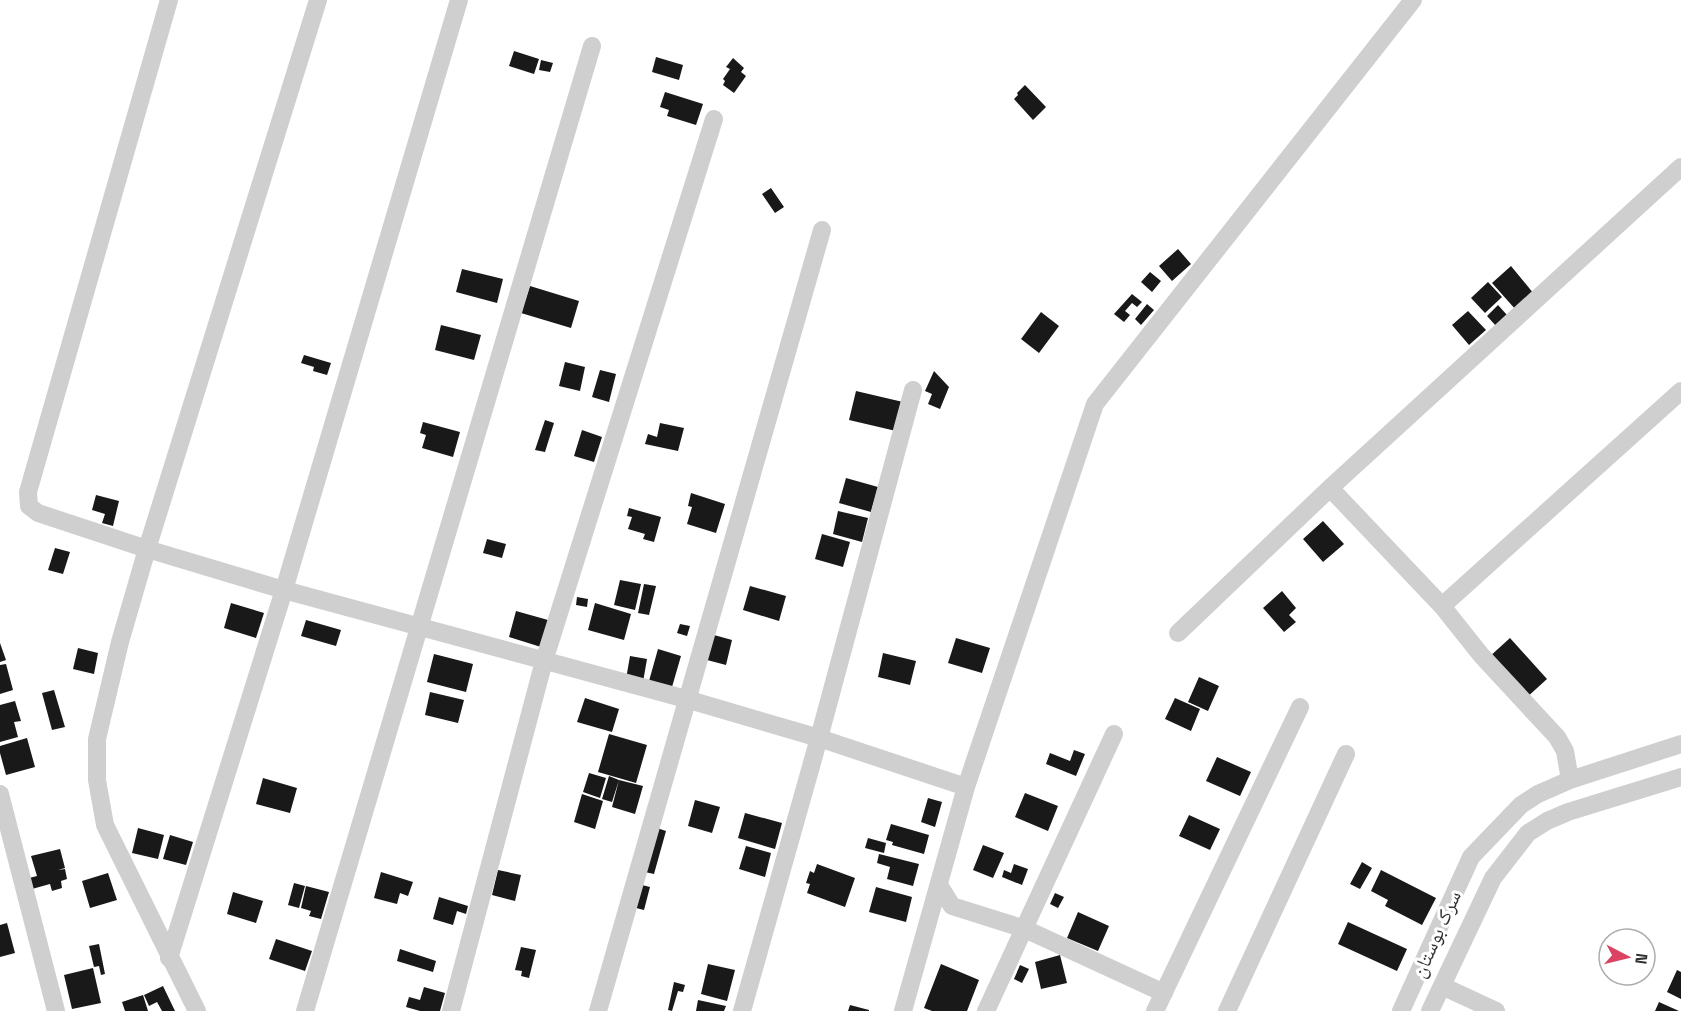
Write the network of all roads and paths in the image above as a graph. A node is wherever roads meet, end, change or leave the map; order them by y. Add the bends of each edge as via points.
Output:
1 (169, 0) edge
2 (318, 0) edge
3 (459, 0) edge
4 (1413, 0) edge
5 (592, 46) dead end
6 (714, 118) dead end
7 (1681, 167) edge
8 (822, 230) dead end
9 (913, 390) dead end
10 (1681, 391) edge
11 (1330, 488) junction
12 (147, 549) junction
13 (284, 590) junction
14 (1442, 606) junction
15 (419, 626) junction
16 (1178, 633) dead end
17 (544, 661) junction
18 (686, 699) junction
19 (1300, 707) dead end
20 (1114, 734) dead end
21 (819, 738) junction
22 (1681, 744) edge
23 (1346, 753) dead end
24 (1681, 777) edge
25 (1570, 780) junction
26 (966, 787) junction
27 (1, 804) edge
28 (1471, 857) junction
29 (1493, 878) junction
30 (939, 885) junction
31 (1025, 929) junction
32 (169, 958) junction
33 (1442, 986) junction
34 (1164, 993) junction
35 (56, 1011) edge
36 (197, 1011) edge
37 (305, 1011) edge
38 (451, 1011) edge
39 (598, 1011) edge
40 (742, 1011) edge
41 (903, 1011) edge
42 (986, 1011) edge
43 (1155, 1011) edge
44 (1227, 1011) edge
45 (1401, 1011) edge
46 (1430, 1011) edge
47 (1496, 1011) edge

1 - 12 street via 28,492 28,506 38,513
2 - 12 street
3 - 13 street
4 - 26 street via 1095,404
5 - 15 street
6 - 17 street
7 - 11 street
8 - 18 street
9 - 21 street
10 - 14 street
11 - 14 street
11 - 16 street
12 - 13 street
12 - 32 street via 98,739 97,780 105,825
13 - 15 street
13 - 32 street
14 - 25 street via 1481,655 1557,737 1565,751
15 - 17 street
15 - 37 street
17 - 18 street
17 - 38 street
18 - 21 street
18 - 39 street
19 - 34 street
20 - 31 street
21 - 26 street
21 - 40 street
22 - 25 street, سرک بوستان
23 - 44 street
24 - 29 street, سرک بوستان via 1547,821 1528,833
25 - 28 street, سرک بوستان via 1521,805
26 - 30 street
27 - 35 street
28 - 29 street
28 - 45 street, سرک بوستان
29 - 33 street, سرک بوستان
30 - 31 street via 952,906
30 - 41 street
31 - 34 street
31 - 42 street
32 - 36 street
33 - 46 street, سرک بوستان
33 - 47 street
34 - 43 street

